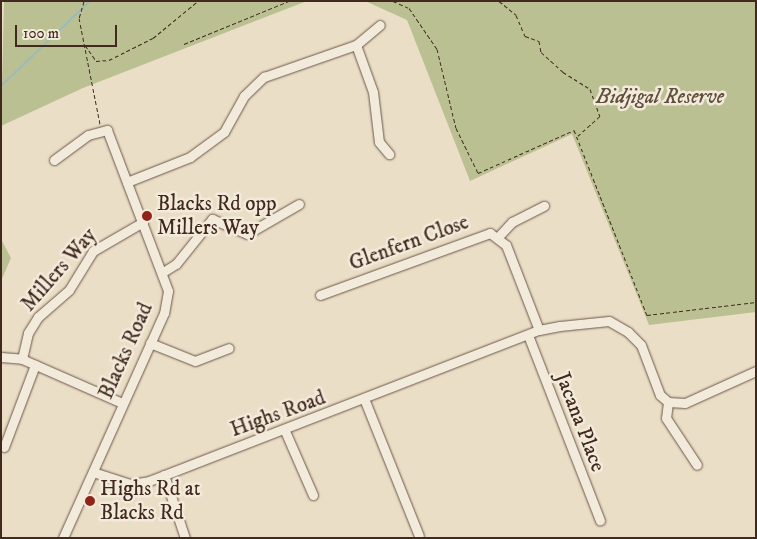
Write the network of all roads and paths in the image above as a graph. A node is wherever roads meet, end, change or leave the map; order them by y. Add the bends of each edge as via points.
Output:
1 (84, 1) edge
2 (198, 1) edge
3 (289, 1) edge
4 (393, 1) edge
5 (499, 1) edge
6 (380, 25) dead end
7 (184, 44) dead end
8 (85, 45) junction
9 (356, 45) junction
10 (104, 130) junction
11 (577, 138) junction
12 (389, 154) dead end
13 (54, 160) dead end
14 (127, 182) junction
15 (300, 204) dead end
16 (544, 206) dead end
17 (143, 222) junction
18 (498, 237) junction
19 (162, 272) junction
20 (320, 294) dead end
21 (756, 302) edge
22 (539, 330) junction
23 (528, 335) junction
24 (150, 343) junction
25 (230, 348) dead end
26 (1, 357) edge
27 (22, 359) junction
28 (35, 365) junction
29 (756, 371) edge
30 (365, 401) junction
31 (668, 402) junction
32 (122, 403) junction
33 (1, 427) edge
34 (11, 430) junction
35 (285, 431) junction
36 (4, 447) dead end
37 (697, 465) dead end
38 (93, 472) junction
39 (164, 475) junction
40 (313, 495) dead end
41 (600, 521) dead end
42 (419, 536) dead end
43 (63, 538) edge
44 (185, 538) edge

1 - 8 path via 79,18
2 - 8 path via 153,38 109,60 96,61
3 - 7 path
4 - 11 path via 409,8 437,49 456,128 478,174 574,130
5 - 11 path via 516,15 525,36 539,41 541,52 563,72 590,89 600,116
6 - 9 street
8 - 10 path
9 - 12 street via 373,92 380,142
9 - 14 street via 264,77 244,96 224,132 190,157
10 - 13 street
10 - 14 street, Blacks Road
11 - 21 path via 647,315
14 - 17 street, Blacks Road
15 - 19 street via 248,234 212,219 176,264
16 - 18 street via 512,222
17 - 19 street, Blacks Road
17 - 27 street, Millers Way via 93,251 69,290 38,317 28,333
18 - 20 street, Glenfern Close via 482,234
18 - 22 street, Glenfern Close via 506,245
19 - 24 street, Blacks Road via 168,299
22 - 23 street, Highs Road
22 - 31 street, Highs Road via 609,321 641,344 660,395
23 - 30 street, Highs Road
23 - 41 street, Jacana Place
24 - 25 street via 195,361
24 - 32 street, Blacks Road
26 - 27 street
27 - 28 street
28 - 32 street
28 - 34 street
29 - 31 street via 685,403
30 - 35 street, Highs Road
30 - 42 street
31 - 37 street via 666,418
32 - 38 street, Blacks Road
33 - 34 street
34 - 36 street
35 - 39 street, Highs Road
35 - 40 street
38 - 39 street, Highs Road via 131,484
38 - 43 street
39 - 44 street

